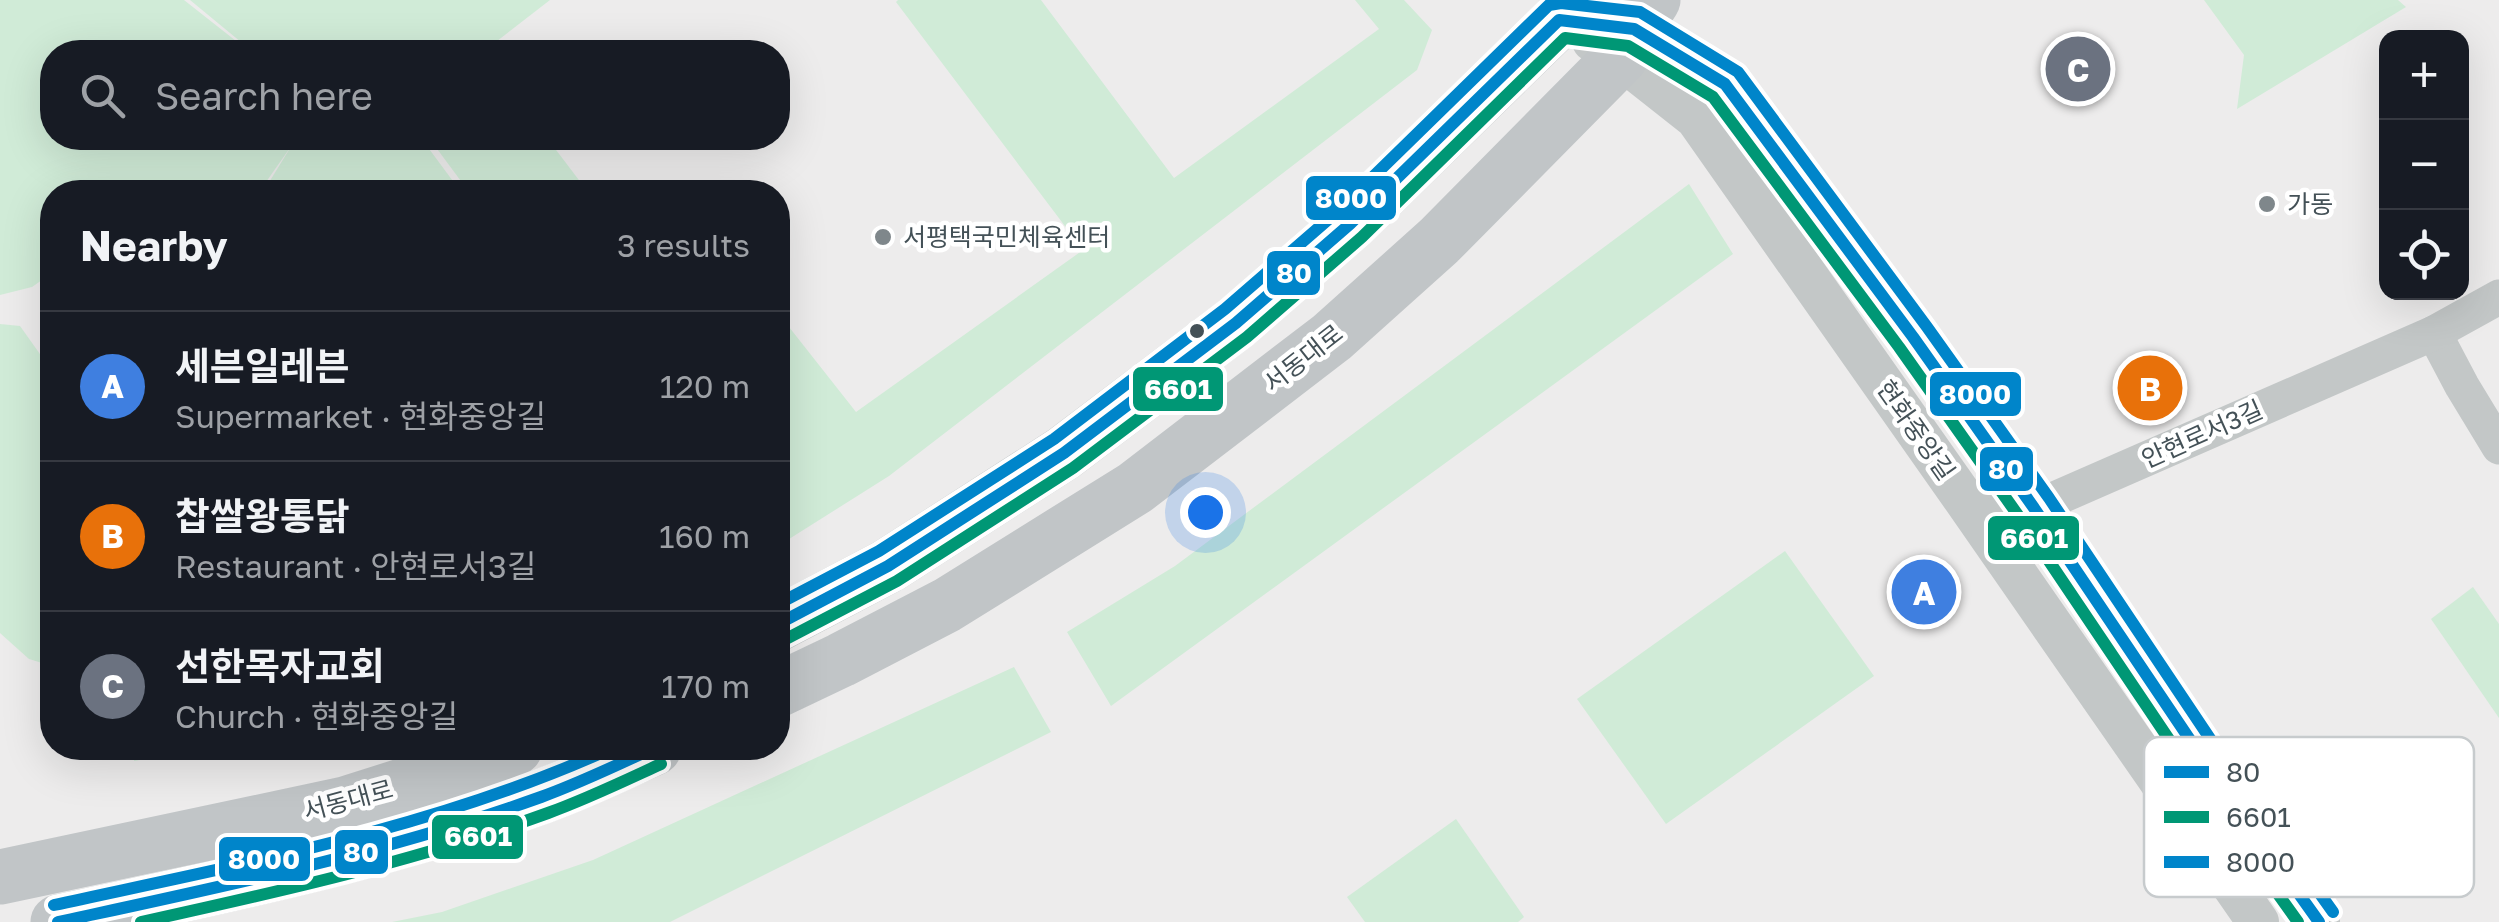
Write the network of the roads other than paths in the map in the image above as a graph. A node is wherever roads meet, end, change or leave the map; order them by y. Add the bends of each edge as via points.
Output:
1 (1555, 7) edge
2 (1635, 29) edge
3 (2499, 297) edge
4 (2434, 333) junction
5 (2499, 448) edge
6 (1964, 499) junction
7 (2034, 508) junction
8 (790, 618) edge
9 (790, 684) edge
10 (2188, 737) edge
11 (2144, 758) edge
12 (483, 760) edge
13 (626, 760) edge
14 (0, 877) edge
15 (2241, 897) edge
16 (2301, 897) edge
17 (58, 922) edge
18 (2258, 922) edge
19 (2319, 922) edge

1 - 2 street
1 - 8 main road via 1350,224 1220,335 1064,453 888,566
2 - 6 street, 현화중앙길
2 - 7 street via 1726,84
2 - 9 main road, 서동대로 via 1439,241 1332,337 1136,488 947,605
3 - 4 street, 안현로서3길
4 - 5 street
4 - 7 street, 안현로서3길
6 - 7 street
6 - 11 street, 현화중앙길
7 - 10 street
12 - 14 main road, 서동대로 via 345,804
13 - 17 main road via 532,800 375,849
15 - 18 street, 현화중앙길
16 - 19 street

